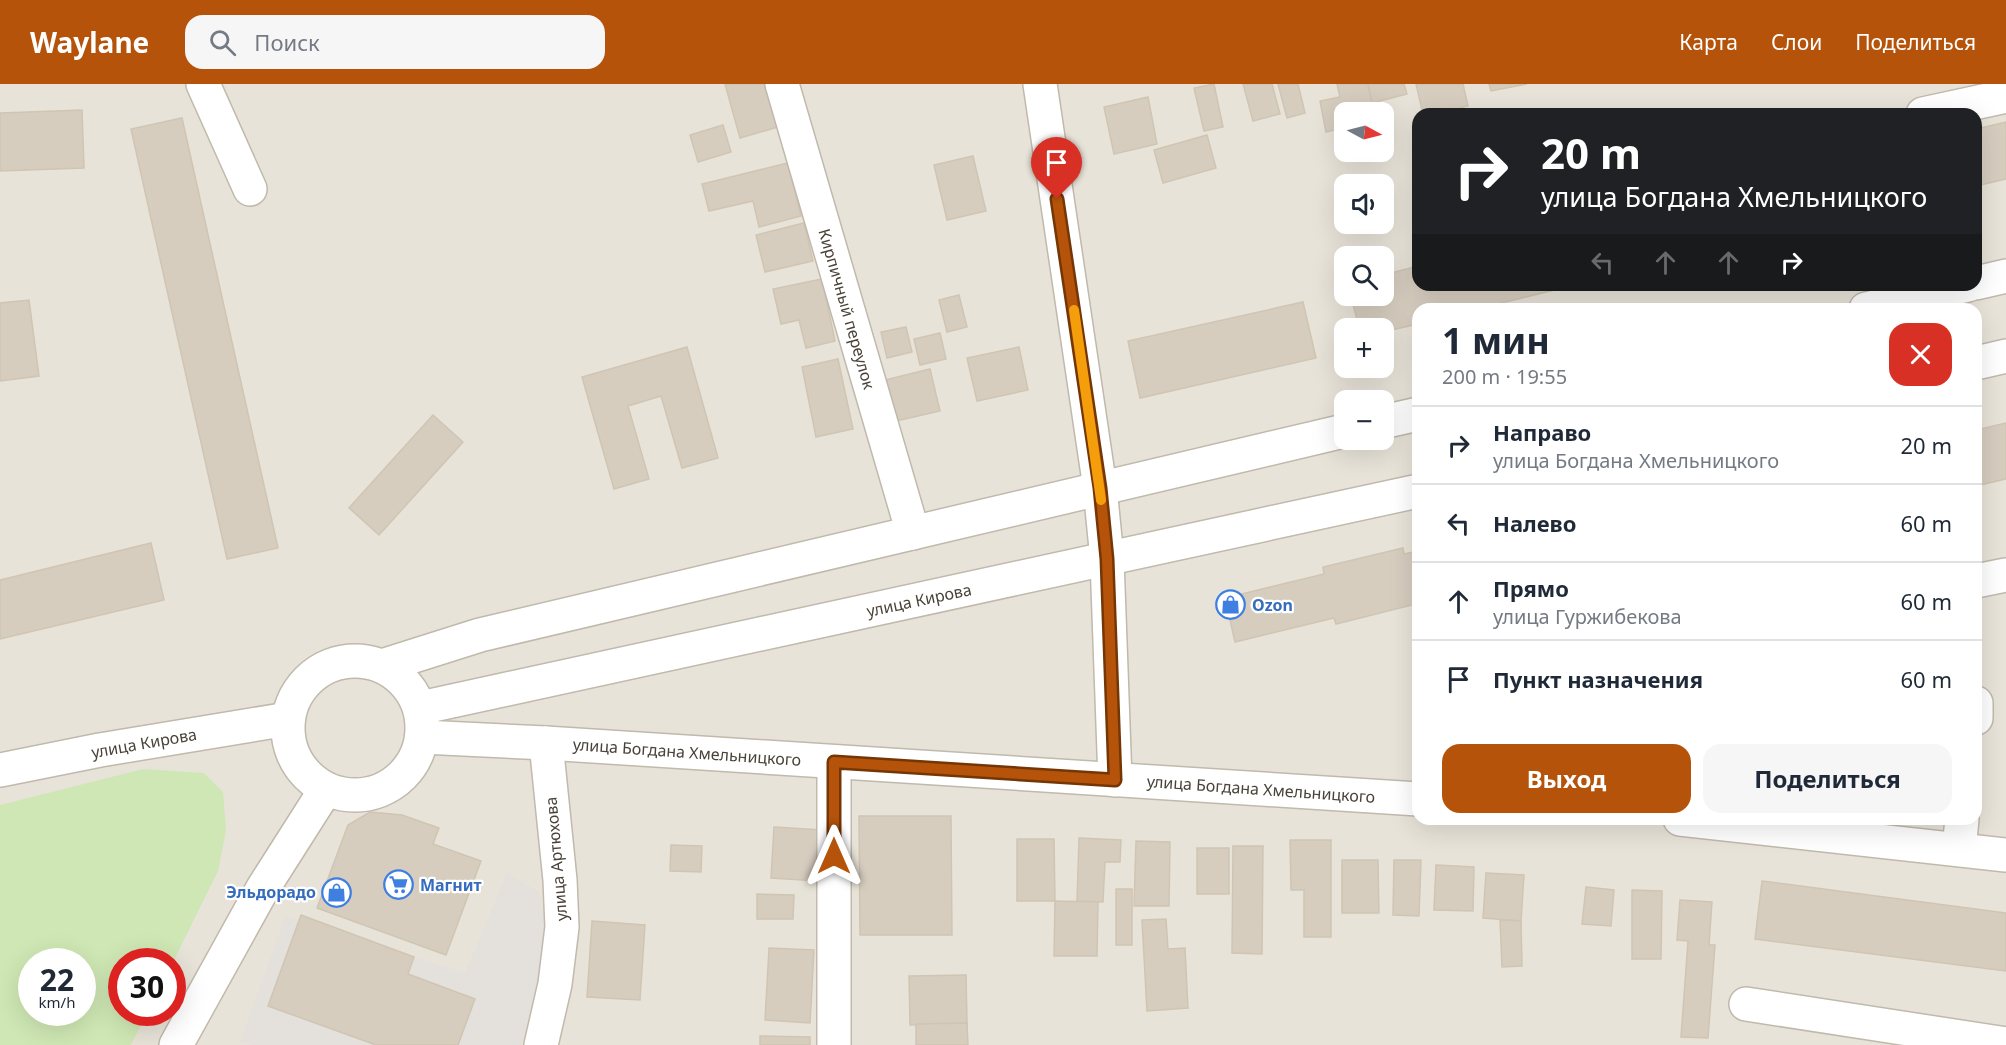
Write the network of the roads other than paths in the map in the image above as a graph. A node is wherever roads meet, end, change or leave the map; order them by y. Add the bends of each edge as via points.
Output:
1 (203, 84) edge
2 (782, 84) edge
3 (1040, 84) edge
4 (2006, 96) edge
5 (1951, 108) edge
6 (250, 189) dead end
7 (2006, 276) edge
8 (1982, 282) edge
9 (1921, 291) edge
10 (1884, 303) edge
11 (2006, 356) edge
12 (1982, 362) edge
13 (1412, 415) edge
14 (1394, 419) edge
15 (1334, 433) edge
16 (1100, 488) junction
17 (1412, 492) edge
18 (913, 533) junction
19 (1107, 559) junction
20 (2006, 575) edge
21 (1982, 580) edge
22 (382, 666) junction
23 (288, 719) junction
24 (421, 723) junction
25 (546, 742) junction
26 (834, 762) junction
27 (0, 770) edge
28 (1115, 780) junction
29 (326, 789) junction
30 (1412, 799) edge
31 (1792, 825) edge
32 (1960, 834) edge
33 (2006, 855) edge
34 (1746, 1004) dead end
35 (2006, 1044) edge
36 (176, 1045) edge
37 (540, 1045) edge
38 (834, 1045) edge

1 - 6 street
2 - 18 street, Кирпичный переулок
3 - 16 street
4 - 5 street
7 - 8 street
9 - 10 street
11 - 12 street
13 - 14 street
15 - 16 street
16 - 18 street
16 - 19 street
17 - 19 street, улица Кирова
18 - 22 street via 480,635
19 - 24 street, улица Кирова
19 - 28 street
20 - 21 street
22 - 23 street via 358,660 333,664 312,676 296,695
22 - 24 street via 399,676 412,691
23 - 27 street, улица Кирова
23 - 29 street via 290,748 303,772
24 - 25 street, улица Богдана Хмельницкого
24 - 29 street via 414,761 398,781 376,793 350,796
25 - 26 street, улица Богдана Хмельницкого
25 - 37 street, улица Артюхова via 562,927 555,984
26 - 28 street, улица Богдана Хмельницкого
26 - 38 street
28 - 30 street, улица Богдана Хмельницкого
29 - 36 street via 263,888
31 - 32 street
32 - 33 street
34 - 35 street

